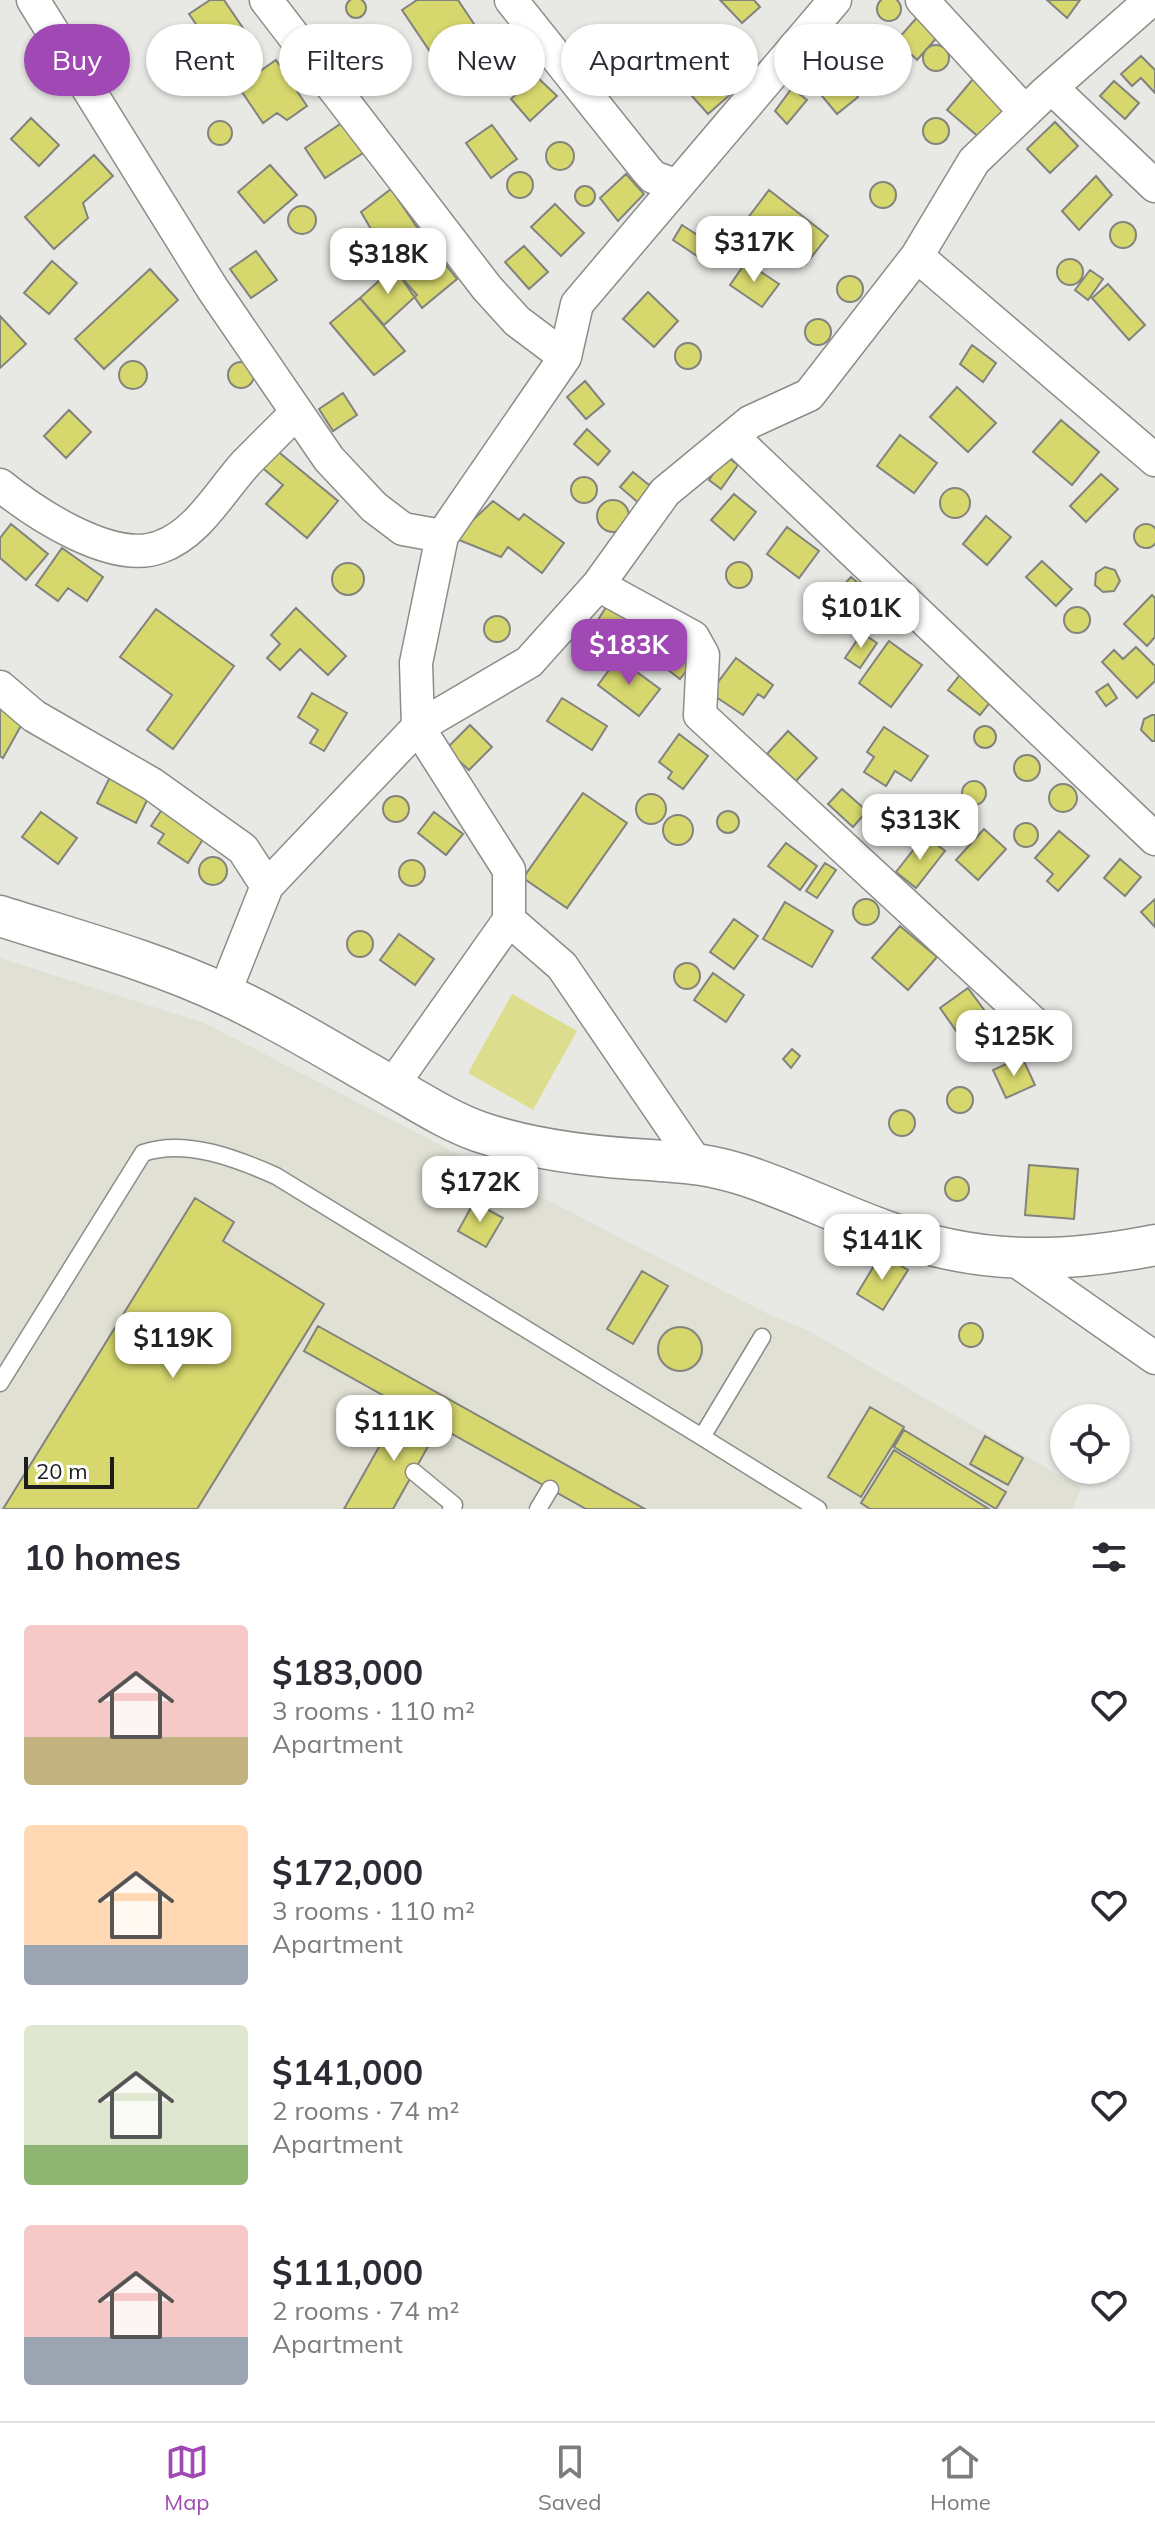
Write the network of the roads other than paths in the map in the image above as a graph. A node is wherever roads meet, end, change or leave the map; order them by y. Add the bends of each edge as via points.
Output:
1 (33, 0) edge
2 (266, 0) edge
3 (511, 0) edge
4 (922, 0) edge
5 (1151, 0) edge
6 (832, 1) edge
7 (1052, 88) junction
8 (1025, 112) junction
9 (675, 185) junction
10 (1155, 186) edge
11 (917, 256) junction
12 (565, 357) junction
13 (295, 414) junction
14 (733, 437) junction
15 (1155, 460) edge
16 (0, 485) edge
17 (442, 536) junction
18 (598, 585) junction
19 (0, 687) edge
20 (418, 727) junction
21 (1155, 839) edge
22 (267, 886) junction
23 (0, 916) edge
24 (509, 920) junction
25 (224, 994) junction
26 (1053, 1041) dead end
27 (392, 1086) junction
28 (695, 1161) junction
29 (1155, 1245) edge
30 (1015, 1260) junction
31 (762, 1337) dead end
32 (1155, 1358) edge
33 (0, 1383) edge
34 (702, 1437) junction
35 (414, 1472) dead end
36 (550, 1489) dead end
37 (451, 1509) edge
38 (538, 1509) edge
39 (818, 1509) edge

1 - 13 street
2 - 12 street via 487,288 517,321
3 - 9 street via 653,177
4 - 8 street
5 - 7 street
6 - 9 street
7 - 8 street
7 - 10 street
8 - 11 street via 974,161
9 - 12 street via 577,304
11 - 14 street via 809,395 750,422
11 - 15 street
12 - 17 street
13 - 16 street via 200,520 163,547 142,552 91,541
13 - 17 street via 374,507 403,529
14 - 18 street via 665,492
14 - 21 street
17 - 20 street via 416,663
18 - 20 street via 529,662
18 - 26 street via 693,637 703,655 700,715
19 - 22 street via 34,716 152,784 243,849
20 - 22 street
20 - 24 street via 509,870
22 - 25 street
23 - 25 street
24 - 27 street
24 - 28 street via 562,966
25 - 27 street
27 - 28 street via 480,1131 525,1143
28 - 30 street via 887,1232
29 - 30 street
30 - 32 street
31 - 34 lane
33 - 34 lane via 143,1153 170,1148 242,1161 276,1176
34 - 39 lane
35 - 37 lane via 454,1505
36 - 38 lane

